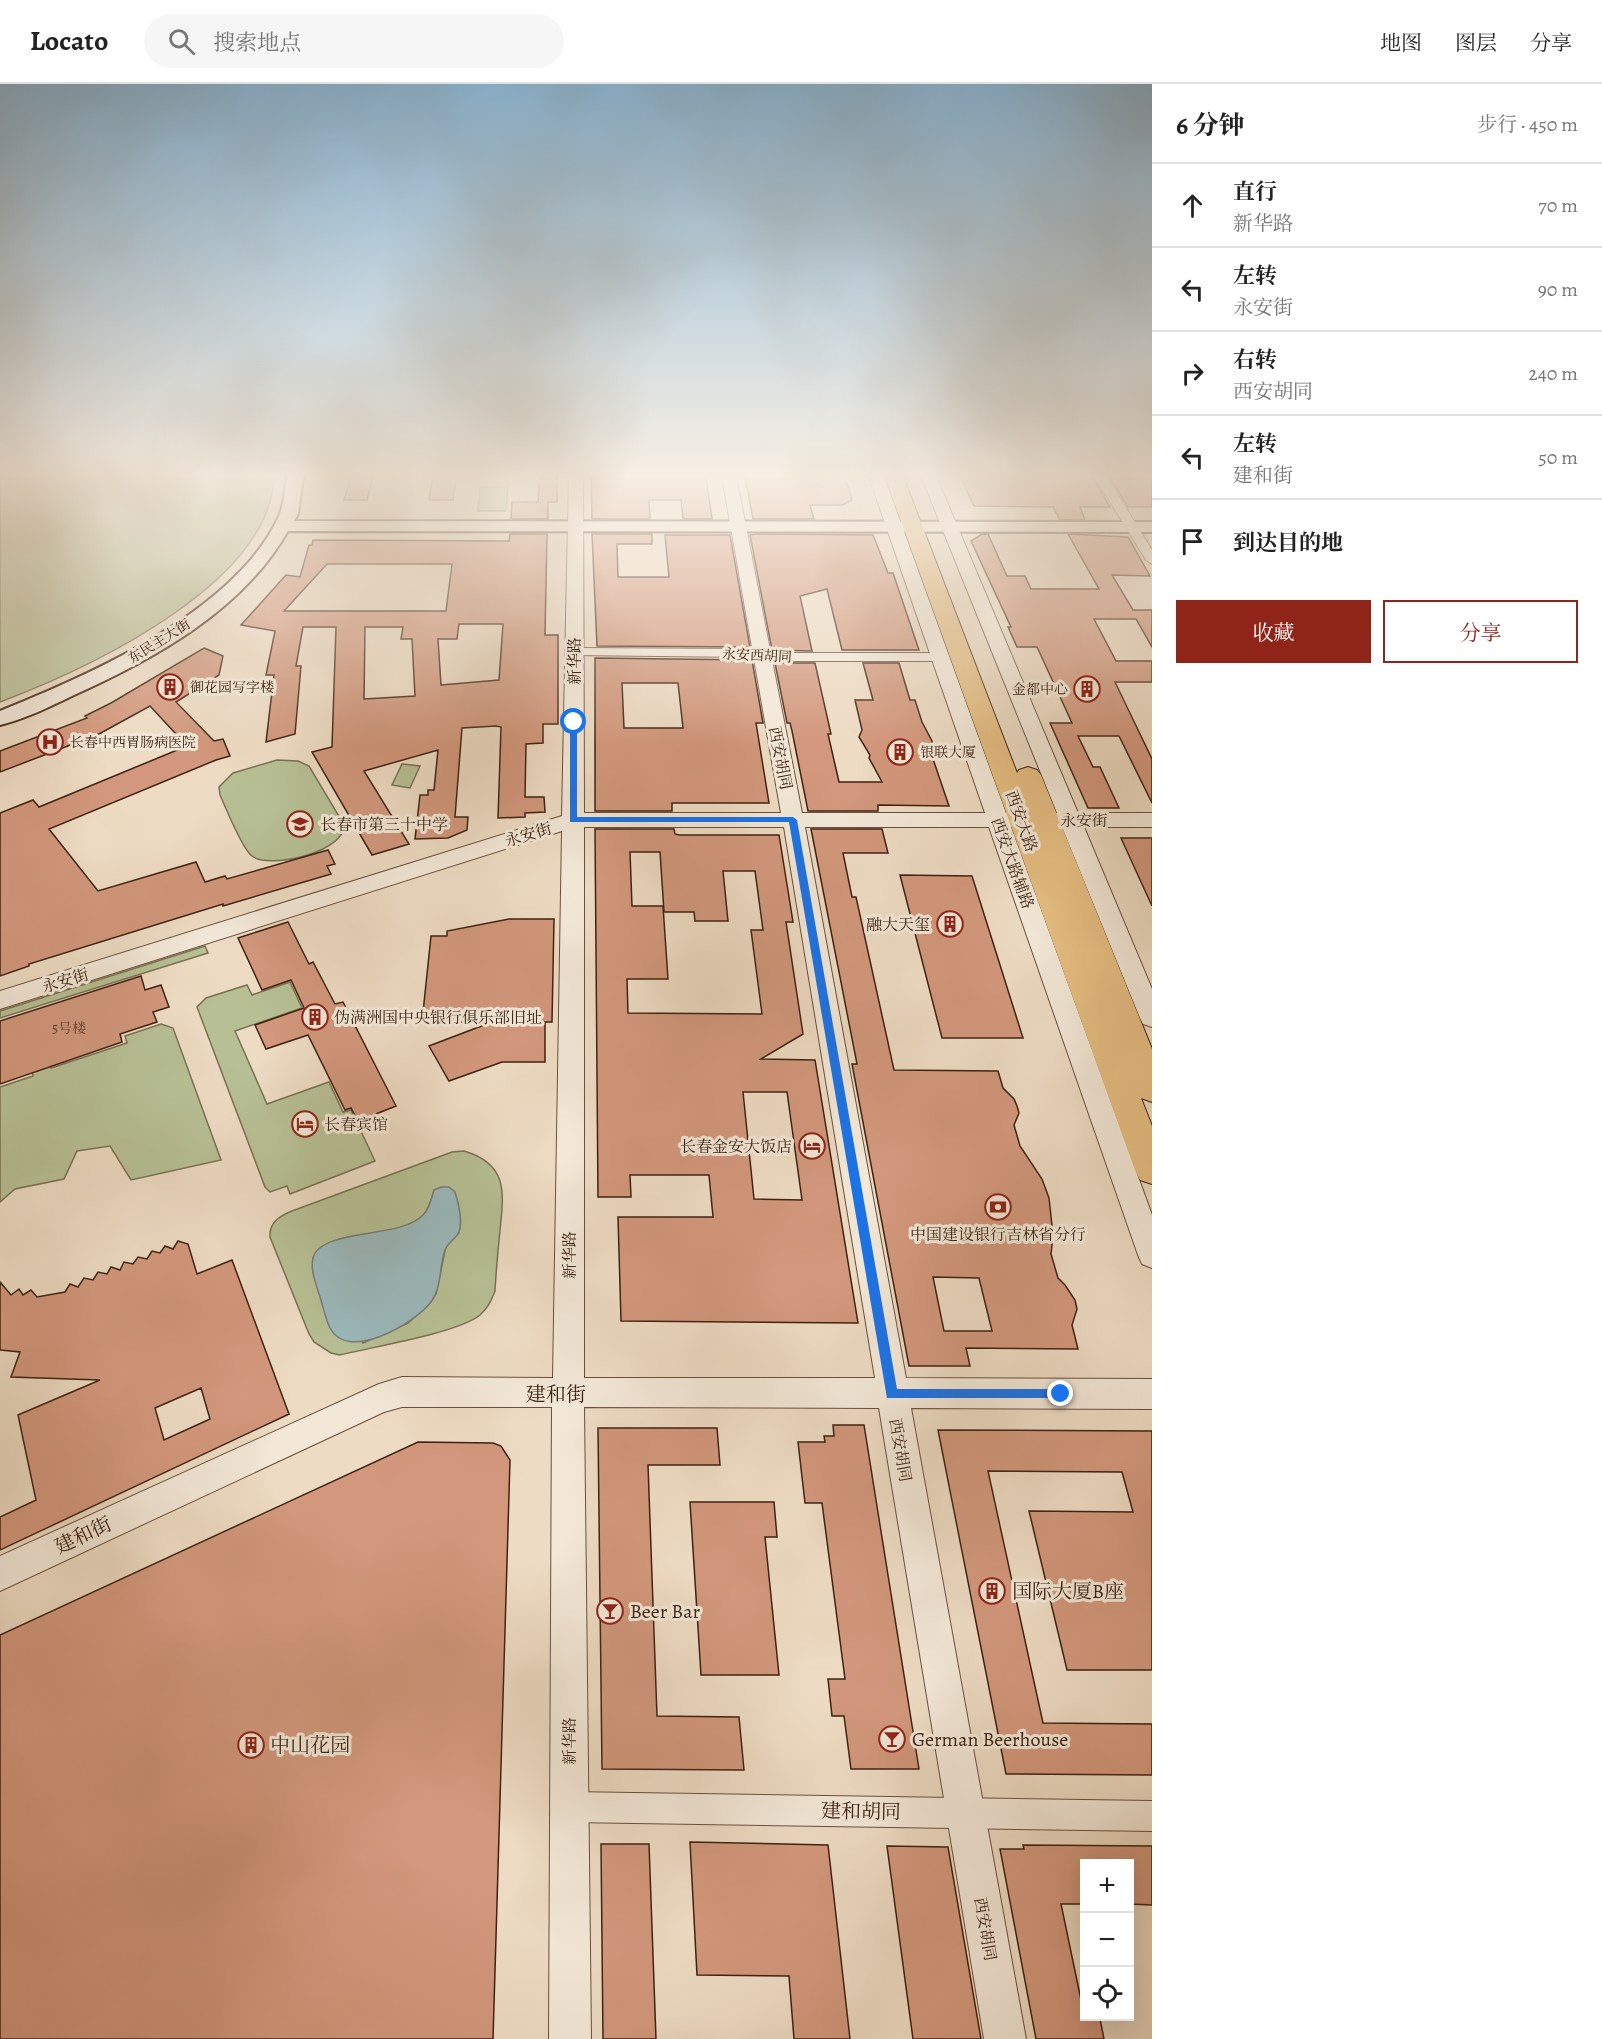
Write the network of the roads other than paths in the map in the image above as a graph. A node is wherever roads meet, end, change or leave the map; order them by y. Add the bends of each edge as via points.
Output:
1 (256, 562) edge
2 (575, 562) edge
3 (744, 562) edge
4 (926, 562) edge
5 (935, 562) edge
6 (935, 562) edge
7 (574, 652) junction
8 (762, 655) junction
9 (940, 657) junction
10 (0, 719) edge
11 (573, 820) junction
12 (793, 820) junction
13 (1034, 820) junction
14 (1152, 820) edge
15 (0, 1000) edge
16 (1152, 1017) edge
17 (1152, 1089) edge
18 (1152, 1170) edge
19 (1152, 1255) edge
20 (568, 1394) junction
21 (892, 1394) junction
22 (1152, 1394) edge
23 (0, 1574) edge
24 (569, 1807) junction
25 (965, 1813) junction
26 (1152, 1816) edge
27 (570, 2039) edge
28 (1005, 2039) edge

1 - 10 main road, 东民主大街 via 242,580 183,628 101,675
2 - 7 street, 新华路
3 - 8 street, 西安胡同
4 - 9 street, 西安大路辅路
5 - 13 main road, 西安大路
6 - 13 street, 西安大路辅路
7 - 8 street, 永安西胡同
7 - 11 street, 新华路
8 - 9 street, 永安西胡同
8 - 12 street, 西安胡同
9 - 13 street, 西安大路辅路
11 - 12 street, 永安街
11 - 15 street, 永安街
11 - 20 street, 新华路
12 - 13 street, 永安街
12 - 21 street, 西安胡同
13 - 14 street, 永安街
13 - 16 street, 西安大路辅路
13 - 17 main road, 西安大路
13 - 18 main road, 西安大路
13 - 19 street, 西安大路辅路
20 - 21 street, 建和街
20 - 23 street, 建和街 via 390,1395
20 - 24 street, 新华路
21 - 22 street, 建和街
21 - 25 street, 西安胡同
24 - 25 street, 建和胡同
24 - 27 street, 新华路
25 - 26 street, 建和胡同
25 - 28 street, 西安胡同

